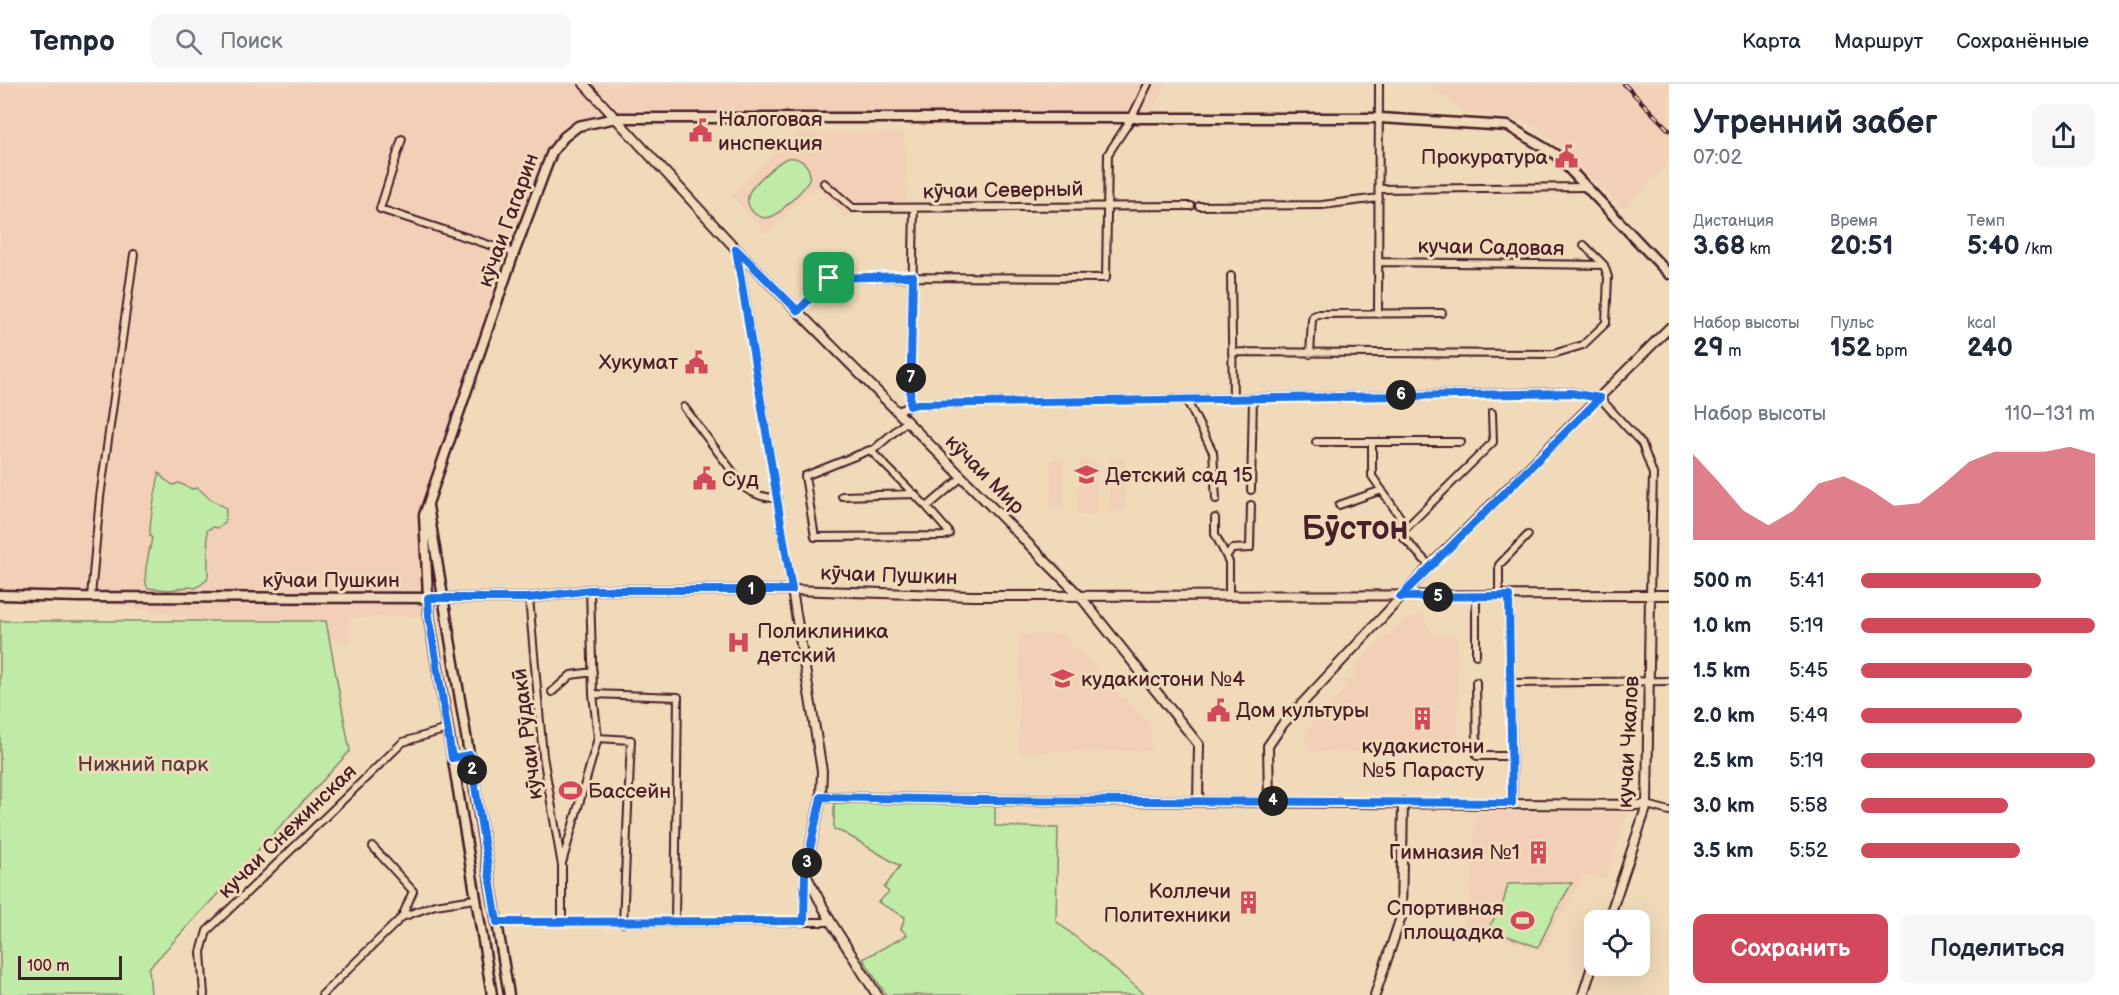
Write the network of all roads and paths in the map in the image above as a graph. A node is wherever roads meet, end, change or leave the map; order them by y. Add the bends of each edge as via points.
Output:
1 (584, 84) edge
2 (1148, 84) edge
3 (1379, 84) edge
4 (616, 118) junction
5 (1380, 118) junction
6 (1131, 119) junction
7 (402, 139) dead end
8 (824, 183) dead end
9 (1586, 188) junction
10 (1379, 189) junction
11 (1379, 198) junction
12 (1108, 206) junction
13 (1191, 206) dead end
14 (1199, 206) dead end
15 (914, 208) junction
16 (1584, 245) dead end
17 (736, 249) junction
18 (514, 253) junction
19 (134, 254) dead end
20 (1378, 262) junction
21 (1604, 266) junction
22 (1669, 275) edge
23 (913, 276) junction
24 (1231, 276) dead end
25 (798, 311) junction
26 (1442, 313) dead end
27 (1378, 314) junction
28 (1669, 328) edge
29 (1232, 352) junction
30 (1310, 354) junction
31 (1233, 398) junction
32 (1252, 398) junction
33 (1600, 398) junction
34 (1186, 399) junction
35 (684, 406) dead end
36 (910, 406) junction
37 (897, 411) junction
38 (1492, 413) dead end
39 (907, 421) junction
40 (1316, 442) dead end
41 (1372, 442) junction
42 (1461, 442) dead end
43 (872, 452) junction
44 (962, 477) junction
45 (1251, 490) dead end
46 (1382, 490) junction
47 (915, 495) junction
48 (842, 496) dead end
49 (778, 498) junction
50 (1216, 499) dead end
51 (427, 505) junction
52 (1251, 505) dead end
53 (1339, 505) dead end
54 (927, 507) junction
55 (1215, 518) dead end
56 (1400, 534) junction
57 (1528, 535) dead end
58 (1226, 556) junction
59 (1430, 566) junction
60 (590, 590) junction
61 (792, 590) junction
62 (0, 595) edge
63 (1229, 595) junction
64 (1650, 595) junction
65 (1669, 595) edge
66 (1080, 596) junction
67 (1476, 596) junction
68 (1499, 596) junction
69 (1509, 596) junction
70 (91, 597) junction
71 (1400, 597) junction
72 (428, 598) junction
73 (443, 598) junction
74 (529, 598) junction
75 (1476, 655) dead end
76 (593, 672) junction
77 (1649, 681) junction
78 (1669, 681) edge
79 (1476, 682) dead end
80 (1511, 683) junction
81 (552, 692) dead end
82 (593, 694) junction
83 (447, 729) junction
84 (598, 738) junction
85 (470, 755) junction
86 (1512, 756) junction
87 (452, 758) junction
88 (821, 797) junction
89 (1198, 801) junction
90 (1269, 801) junction
91 (1403, 802) junction
92 (1512, 803) junction
93 (1647, 805) junction
94 (1669, 811) edge
95 (373, 847) dead end
96 (562, 866) junction
97 (805, 873) junction
98 (476, 899) junction
99 (1612, 910) edge
100 (402, 917) junction
101 (804, 921) junction
102 (497, 922) junction
103 (562, 922) junction
104 (623, 922) junction
105 (675, 922) junction
106 (831, 922) junction
107 (1589, 976) edge
108 (871, 991) edge
109 (204, 995) edge
110 (322, 995) edge
111 (492, 995) edge
112 (509, 995) edge
113 (877, 995) edge
114 (1375, 995) edge
115 (1583, 995) edge

1 - 4 street, кӯчаи Мир
2 - 6 street
3 - 5 street
4 - 6 main road, кӯчаи Гагарин
4 - 17 street, кӯчаи Мир
4 - 18 main road, кӯчаи Гагарин via 578,126 552,152
5 - 6 main road, кӯчаи Гагарин
5 - 9 main road, кӯчаи Гагарин via 1508,126 1555,154
5 - 10 street
6 - 12 street via 1108,154
7 - 18 street via 380,209
8 - 15 street, кӯчаи Северный via 853,208
9 - 10 street
9 - 22 main road, кӯчаи Гагарин
10 - 11 street
11 - 14 street via 1322,205
11 - 20 street
12 - 13 street, кӯчаи Северный
12 - 15 street, кӯчаи Северный
12 - 23 street via 1106,278
15 - 23 street
16 - 21 street
17 - 25 street, кӯчаи Мир
17 - 49 street
18 - 51 main road, кӯчаи Гагарин
19 - 70 street via 100,496
20 - 21 street, кучаи Садовая
20 - 27 street
21 - 30 street via 1608,277 1606,323 1583,345 1553,354
23 - 25 street via 829,278
23 - 36 street
24 - 29 street
25 - 37 street, кӯчаи Мир
26 - 27 street
27 - 30 street via 1314,316
28 - 33 street
29 - 30 street
29 - 31 street
31 - 32 street
31 - 34 street
32 - 33 street via 1571,393
32 - 45 street
33 - 59 street
33 - 64 street via 1642,444 1653,474
34 - 36 street
34 - 50 street via 1213,452
35 - 49 street via 745,488 754,495
36 - 37 street
37 - 39 street, кӯчаи Мир
38 - 56 street via 1493,442
39 - 43 street
39 - 44 street, кӯчаи Мир
40 - 41 street
41 - 42 street
41 - 46 street via 1372,476
43 - 47 street
43 - 54 street via 805,476 815,537 949,534
44 - 54 street
44 - 66 street, кӯчаи Мир
46 - 53 street
46 - 56 street via 1400,517
47 - 48 street
47 - 54 street
49 - 61 street
51 - 72 main road via 424,515
51 - 73 main road
52 - 58 street via 1250,548 1232,549
55 - 58 street via 1215,534
56 - 59 street
57 - 68 street via 1499,565
58 - 63 street
59 - 71 street
60 - 61 street, кӯчаи Пушкин
60 - 74 street, кӯчаи Пушкин
60 - 76 street, кӯчаи Рӯдакӣ
61 - 66 street, кӯчаи Пушкин
61 - 88 street via 822,771
62 - 70 main road, кӯчаи Пушкин
63 - 66 street, кӯчаи Пушкин
63 - 71 street, кӯчаи Пушкин
64 - 65 street, кӯчаи Пушкин
64 - 69 street, кӯчаи Пушкин
64 - 77 street, кучаи Чкалов
66 - 89 street, кӯчаи Мир via 1199,745
67 - 68 street, кӯчаи Пушкин
67 - 71 street, кӯчаи Пушкин
67 - 75 street
68 - 69 street, кӯчаи Пушкин
69 - 80 street
70 - 72 main road, кӯчаи Пушкин
71 - 90 street via 1283,724 1268,746
72 - 73 main road, кӯчаи Пушкин
72 - 83 main road
73 - 74 street, кӯчаи Пушкин
73 - 85 main road
74 - 96 street, кӯчаи Рӯдакӣ via 543,756
76 - 81 street via 572,675
76 - 82 street, кӯчаи Рӯдакӣ
77 - 78 street
77 - 80 street
77 - 93 street, кучаи Чкалов
79 - 86 street via 1477,756
80 - 86 street
82 - 84 street, кӯчаи Рӯдакӣ
82 - 105 street via 678,697
83 - 87 main road
83 - 109 street, кучаи Снежинская via 403,742 207,931 201,952
84 - 96 street, кӯчаи Рӯдакӣ
84 - 104 street via 631,740
85 - 87 street
85 - 102 main road
86 - 92 street
87 - 98 main road
88 - 89 street
88 - 97 street
89 - 90 street
90 - 91 street
91 - 92 street
91 - 114 street via 1401,917
92 - 93 street
93 - 94 street
93 - 99 street, кучаи Чкалов
95 - 100 street via 412,891
96 - 103 street, кӯчаи Рӯдакӣ
97 - 101 street
97 - 106 street
98 - 100 street via 435,905
98 - 111 main road
100 - 110 street
101 - 105 street
101 - 106 street
102 - 103 street
102 - 112 main road
103 - 104 street
104 - 105 street
106 - 108 street
107 - 115 street
108 - 113 street

